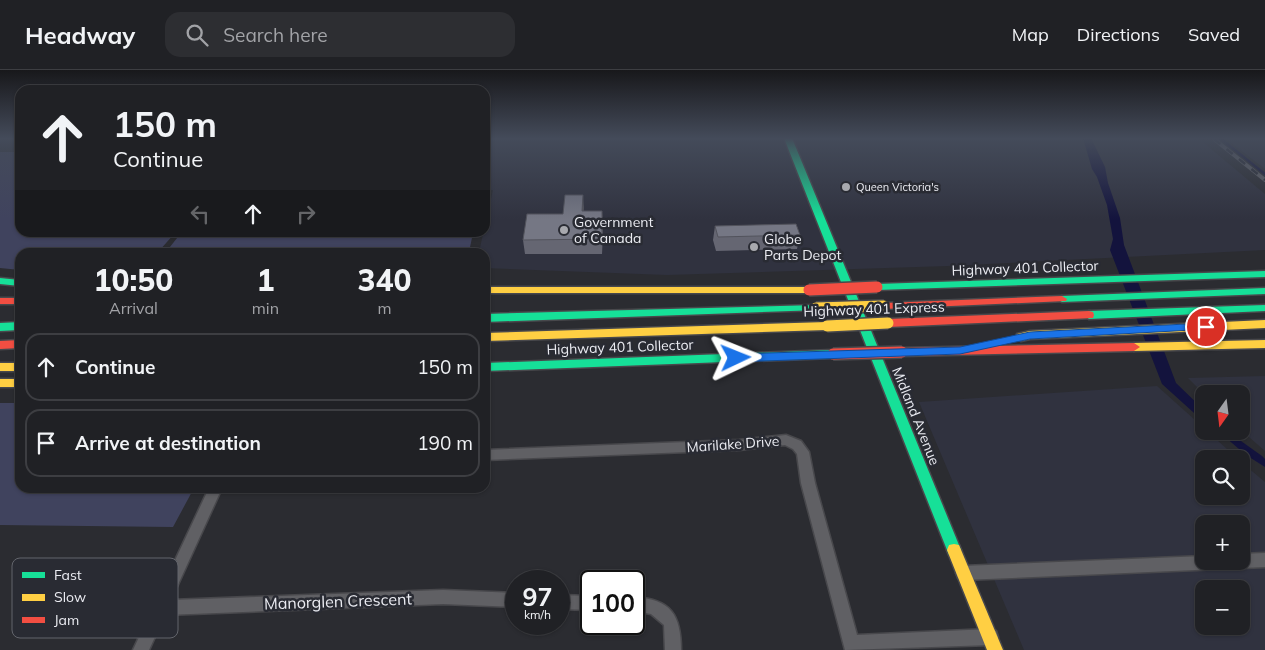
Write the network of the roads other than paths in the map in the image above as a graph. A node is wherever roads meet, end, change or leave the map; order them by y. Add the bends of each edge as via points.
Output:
1 (799, 165) edge
2 (1265, 274) edge
3 (0, 283) edge
4 (15, 283) edge
5 (490, 290) edge
6 (730, 290) junction
7 (1265, 291) edge
8 (0, 301) edge
9 (15, 301) edge
10 (601, 302) dead end
11 (1265, 308) edge
12 (490, 318) edge
13 (1265, 324) edge
14 (15, 326) edge
15 (0, 327) edge
16 (490, 337) edge
17 (15, 344) edge
18 (1265, 344) edge
19 (0, 345) edge
20 (960, 350) junction
21 (0, 367) edge
22 (15, 367) edge
23 (490, 367) edge
24 (0, 383) edge
25 (15, 383) edge
26 (490, 454) edge
27 (212, 493) edge
28 (1265, 560) edge
29 (1250, 561) edge
30 (1195, 563) edge
31 (178, 568) edge
32 (963, 573) junction
33 (505, 600) edge
34 (645, 606) edge
35 (178, 607) edge
36 (146, 638) edge
37 (993, 643) edge
38 (852, 647) edge
39 (141, 650) edge
40 (673, 650) edge

1 - 32 main road, Midland Avenue
2 - 6 main road, Highway 401 Collector, bridge
3 - 4 main road
5 - 6 main road, Highway 401 Collector
6 - 10 main road via 698,299
7 - 12 main road, Highway 401 Express, bridge
8 - 9 main road
11 - 16 main road, Highway 401 Express, bridge
13 - 20 main road via 1030,335
14 - 15 main road
17 - 19 main road
18 - 20 main road, Highway 401 Collector
20 - 23 main road, Highway 401 Collector, bridge
21 - 22 main road
24 - 25 main road
26 - 38 street, Marilake Drive via 729,445 777,440 794,443 803,452 808,483
27 - 31 street
28 - 29 street
30 - 32 street
32 - 37 main road, Midland Avenue
33 - 35 street, Manorglen Crescent via 443,597
34 - 40 street via 668,619 672,626
36 - 39 street
37 - 38 street

